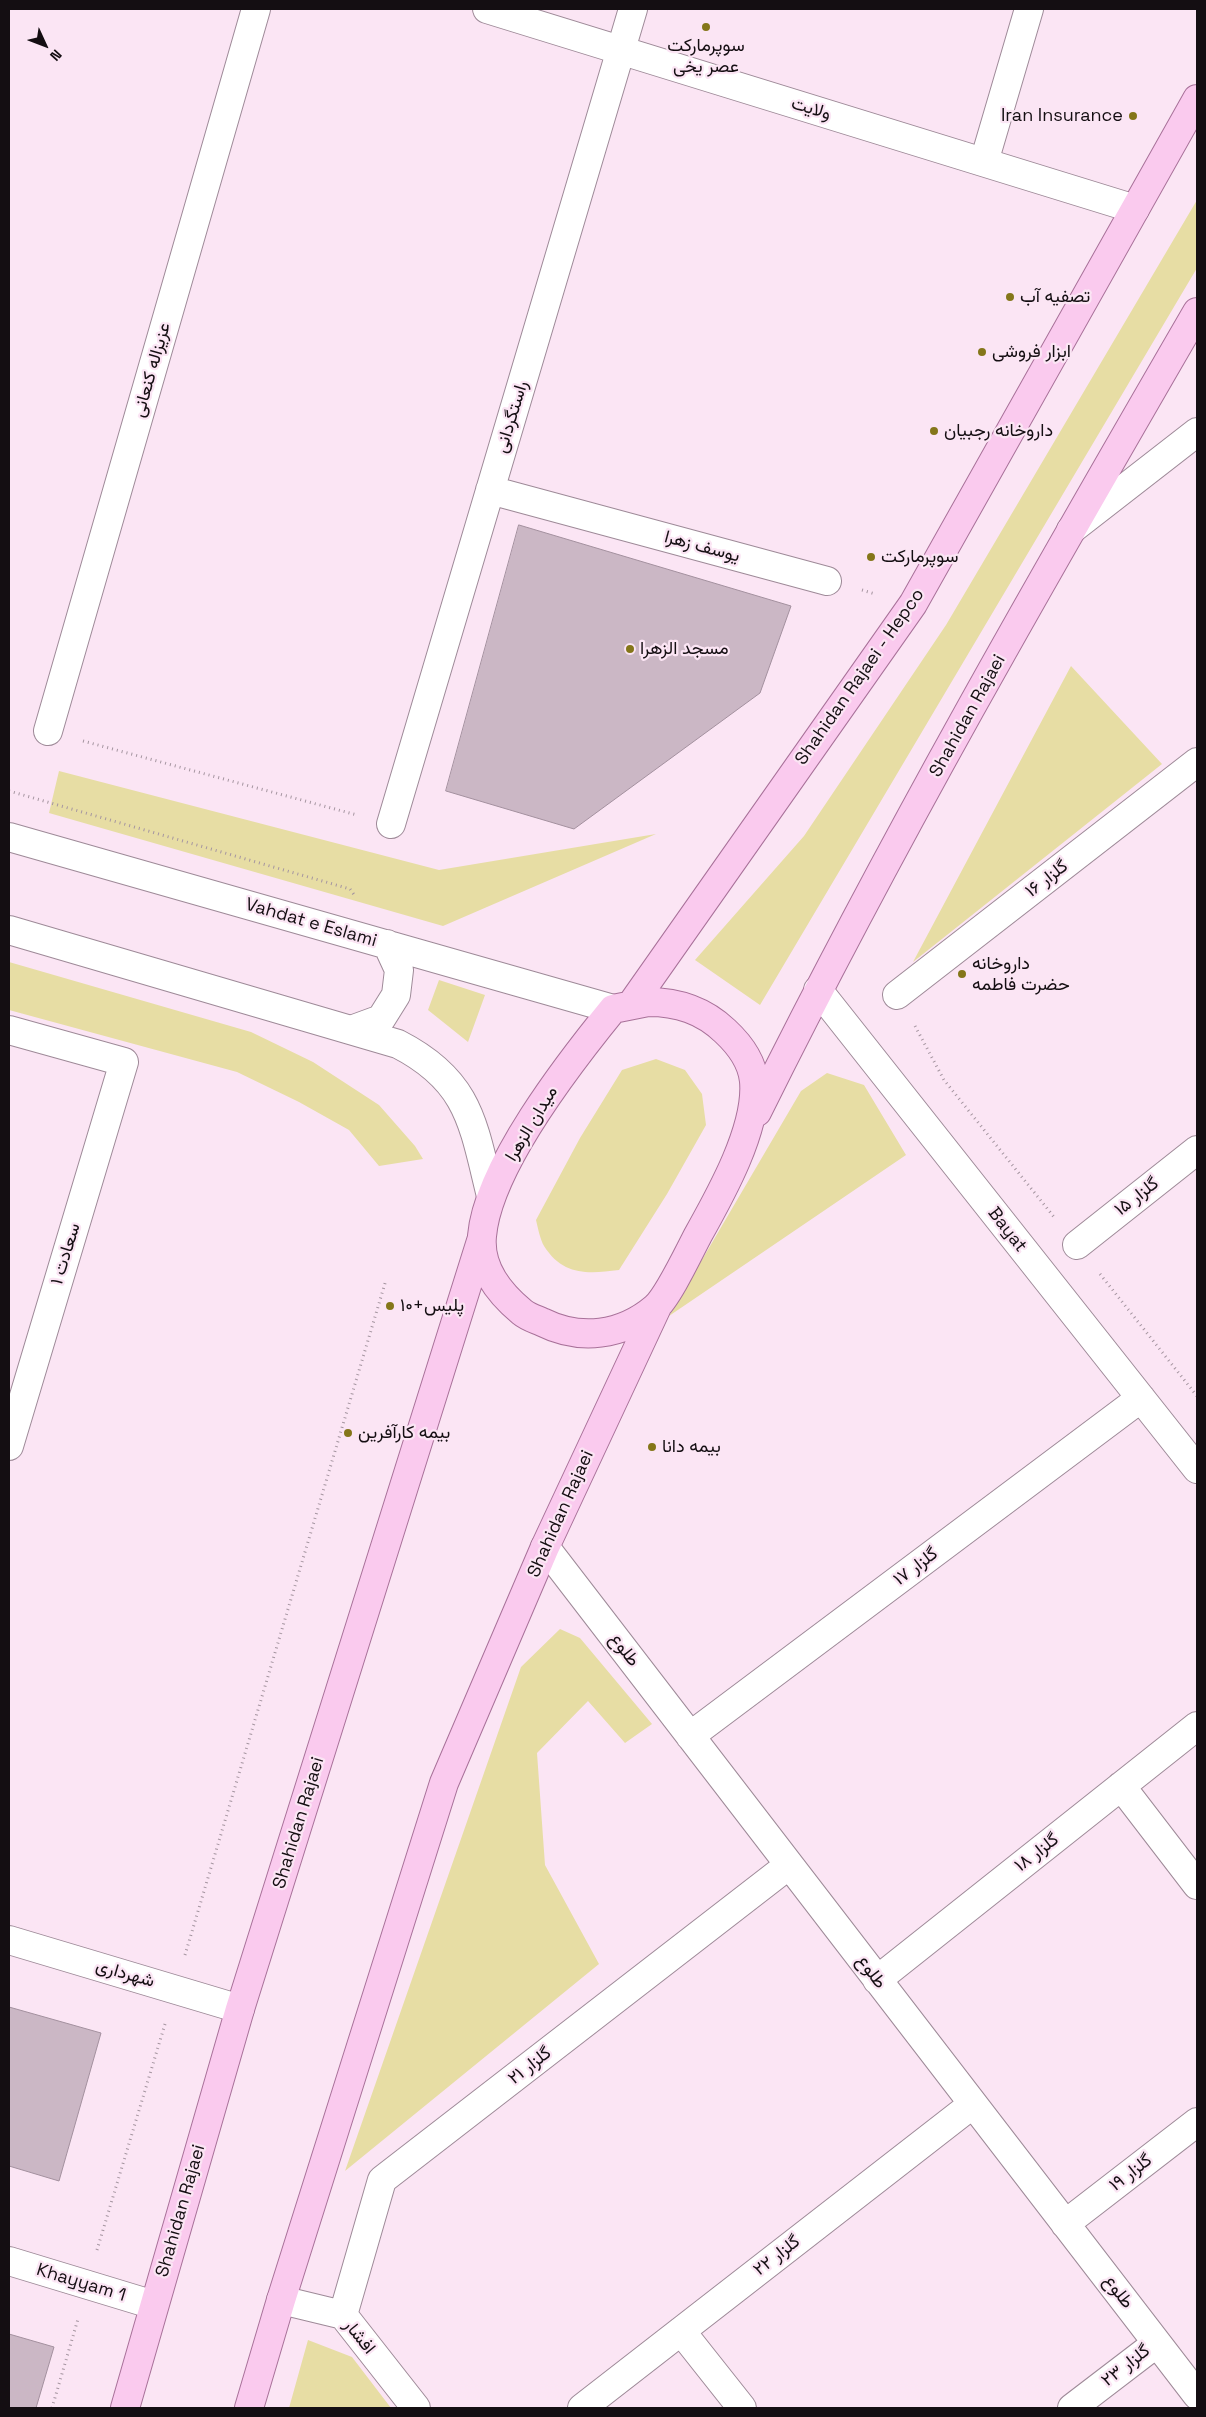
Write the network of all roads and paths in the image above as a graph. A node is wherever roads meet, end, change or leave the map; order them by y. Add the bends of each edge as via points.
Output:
1 (256, 9) edge
2 (487, 9) edge
3 (633, 9) edge
4 (1030, 9) edge
5 (621, 50) junction
6 (1197, 99) edge
7 (984, 162) junction
8 (1135, 209) junction
9 (1197, 312) edge
10 (1197, 432) edge
11 (490, 490) junction
12 (1070, 531) junction
13 (827, 581) joint
14 (913, 604) junction
15 (48, 731) joint
16 (1197, 762) edge
17 (9, 791) edge
18 (391, 824) joint
19 (9, 837) edge
20 (355, 897) dead end
21 (9, 930) edge
22 (387, 944) junction
23 (818, 990) junction
24 (897, 995) joint
25 (622, 1007) junction
26 (9, 1030) edge
27 (351, 1030) junction
28 (750, 1127) junction
29 (1197, 1150) edge
30 (491, 1196) junction
31 (481, 1241) junction
32 (1076, 1245) junction
33 (386, 1280) dead end
34 (656, 1307) junction
35 (1197, 1396) edge
36 (1141, 1398) junction
37 (9, 1446) edge
38 (1197, 1469) edge
39 (545, 1547) junction
40 (1197, 1726) edge
41 (690, 1736) junction
42 (1121, 1786) junction
43 (789, 1865) junction
44 (1197, 1885) edge
45 (9, 1940) edge
46 (877, 1980) junction
47 (175, 1989) junction
48 (240, 2009) junction
49 (973, 2104) junction
50 (1197, 2122) edge
51 (1065, 2224) junction
52 (9, 2261) edge
53 (87, 2284) junction
54 (280, 2300) junction
55 (154, 2305) junction
56 (343, 2316) junction
57 (682, 2331) junction
58 (1157, 2343) junction
59 (1197, 2395) edge
60 (52, 2408) edge
61 (126, 2408) edge
62 (249, 2408) edge
63 (416, 2408) edge
64 (582, 2408) edge
65 (742, 2408) edge
66 (1072, 2408) edge

1 - 15 street, عزیزاله کنعانی
2 - 5 street, ولایت
3 - 5 street, راستگردانی
4 - 7 street
5 - 7 street, ولایت
5 - 11 street, راستگردانی
6 - 8 main road, Shahidan Rajaei - Hepco
7 - 8 street, ولایت
8 - 14 main road, Shahidan Rajaei - Hepco
9 - 12 main road, Shahidan Rajaei
10 - 12 street
11 - 13 street, یوسف زهرا
11 - 18 street, راستگردانی
12 - 23 main road, Shahidan Rajaei
13 - 14 path
14 - 25 main road, Shahidan Rajaei - Hepco
15 - 18 path
16 - 24 street, گلزار ۱۶
17 - 20 path via 350,889
19 - 22 street, Vahdat e Eslami
21 - 27 street
22 - 25 street, Vahdat e Eslami
22 - 27 street via 399,970 396,995 381,1019
23 - 28 main road, Shahidan Rajaei
23 - 36 street, Bayat
24 - 32 path via 944,1080
25 - 28 main road, میدان الزهرا via 667,1002 692,1009 715,1022 740,1046 749,1064 754,1080
25 - 30 main road, میدان الزهرا via 578,1052 546,1098 516,1146
26 - 37 street, سعادت ۱ via 124,1062
27 - 30 street via 398,1044 424,1057 441,1071 473,1124
28 - 34 main road, میدان الزهرا via 709,1216
29 - 32 street, گلزار ۱۵
30 - 31 main road, میدان الزهرا via 483,1220
31 - 34 main road, میدان الزهرا via 488,1272 502,1294 524,1314 553,1328 576,1334 608,1333 634,1323
31 - 48 main road, Shahidan Rajaei
32 - 35 path
33 - 47 path
34 - 39 main road, Shahidan Rajaei
36 - 38 street, Bayat
36 - 41 street, گلزار ۱۷
39 - 41 street, طلوع
39 - 54 main road, Shahidan Rajaei via 444,1784
40 - 42 street, گلزار ۱۸
41 - 43 street, طلوع
42 - 44 street
42 - 46 street, گلزار ۱۸
43 - 46 street, طلوع
43 - 56 street, گلزار ۲۱ via 382,2180
45 - 47 street, شهرداری
46 - 49 street, طلوع
47 - 48 street, شهرداری
47 - 53 path
48 - 55 main road, Shahidan Rajaei
49 - 51 street, طلوع
49 - 57 street, گلزار ۲۲
50 - 51 street, گلزار ۱۹
51 - 58 street, طلوع
52 - 53 street, Khayyam 1
53 - 55 street, Khayyam 1
53 - 60 path
54 - 56 street, افشار
54 - 62 main road, Shahidan Rajaei
55 - 61 main road, Shahidan Rajaei
56 - 63 street, افشار
57 - 64 street, گلزار ۲۲
57 - 65 street
58 - 59 street, طلوع
58 - 66 street, گلزار ۲۳

